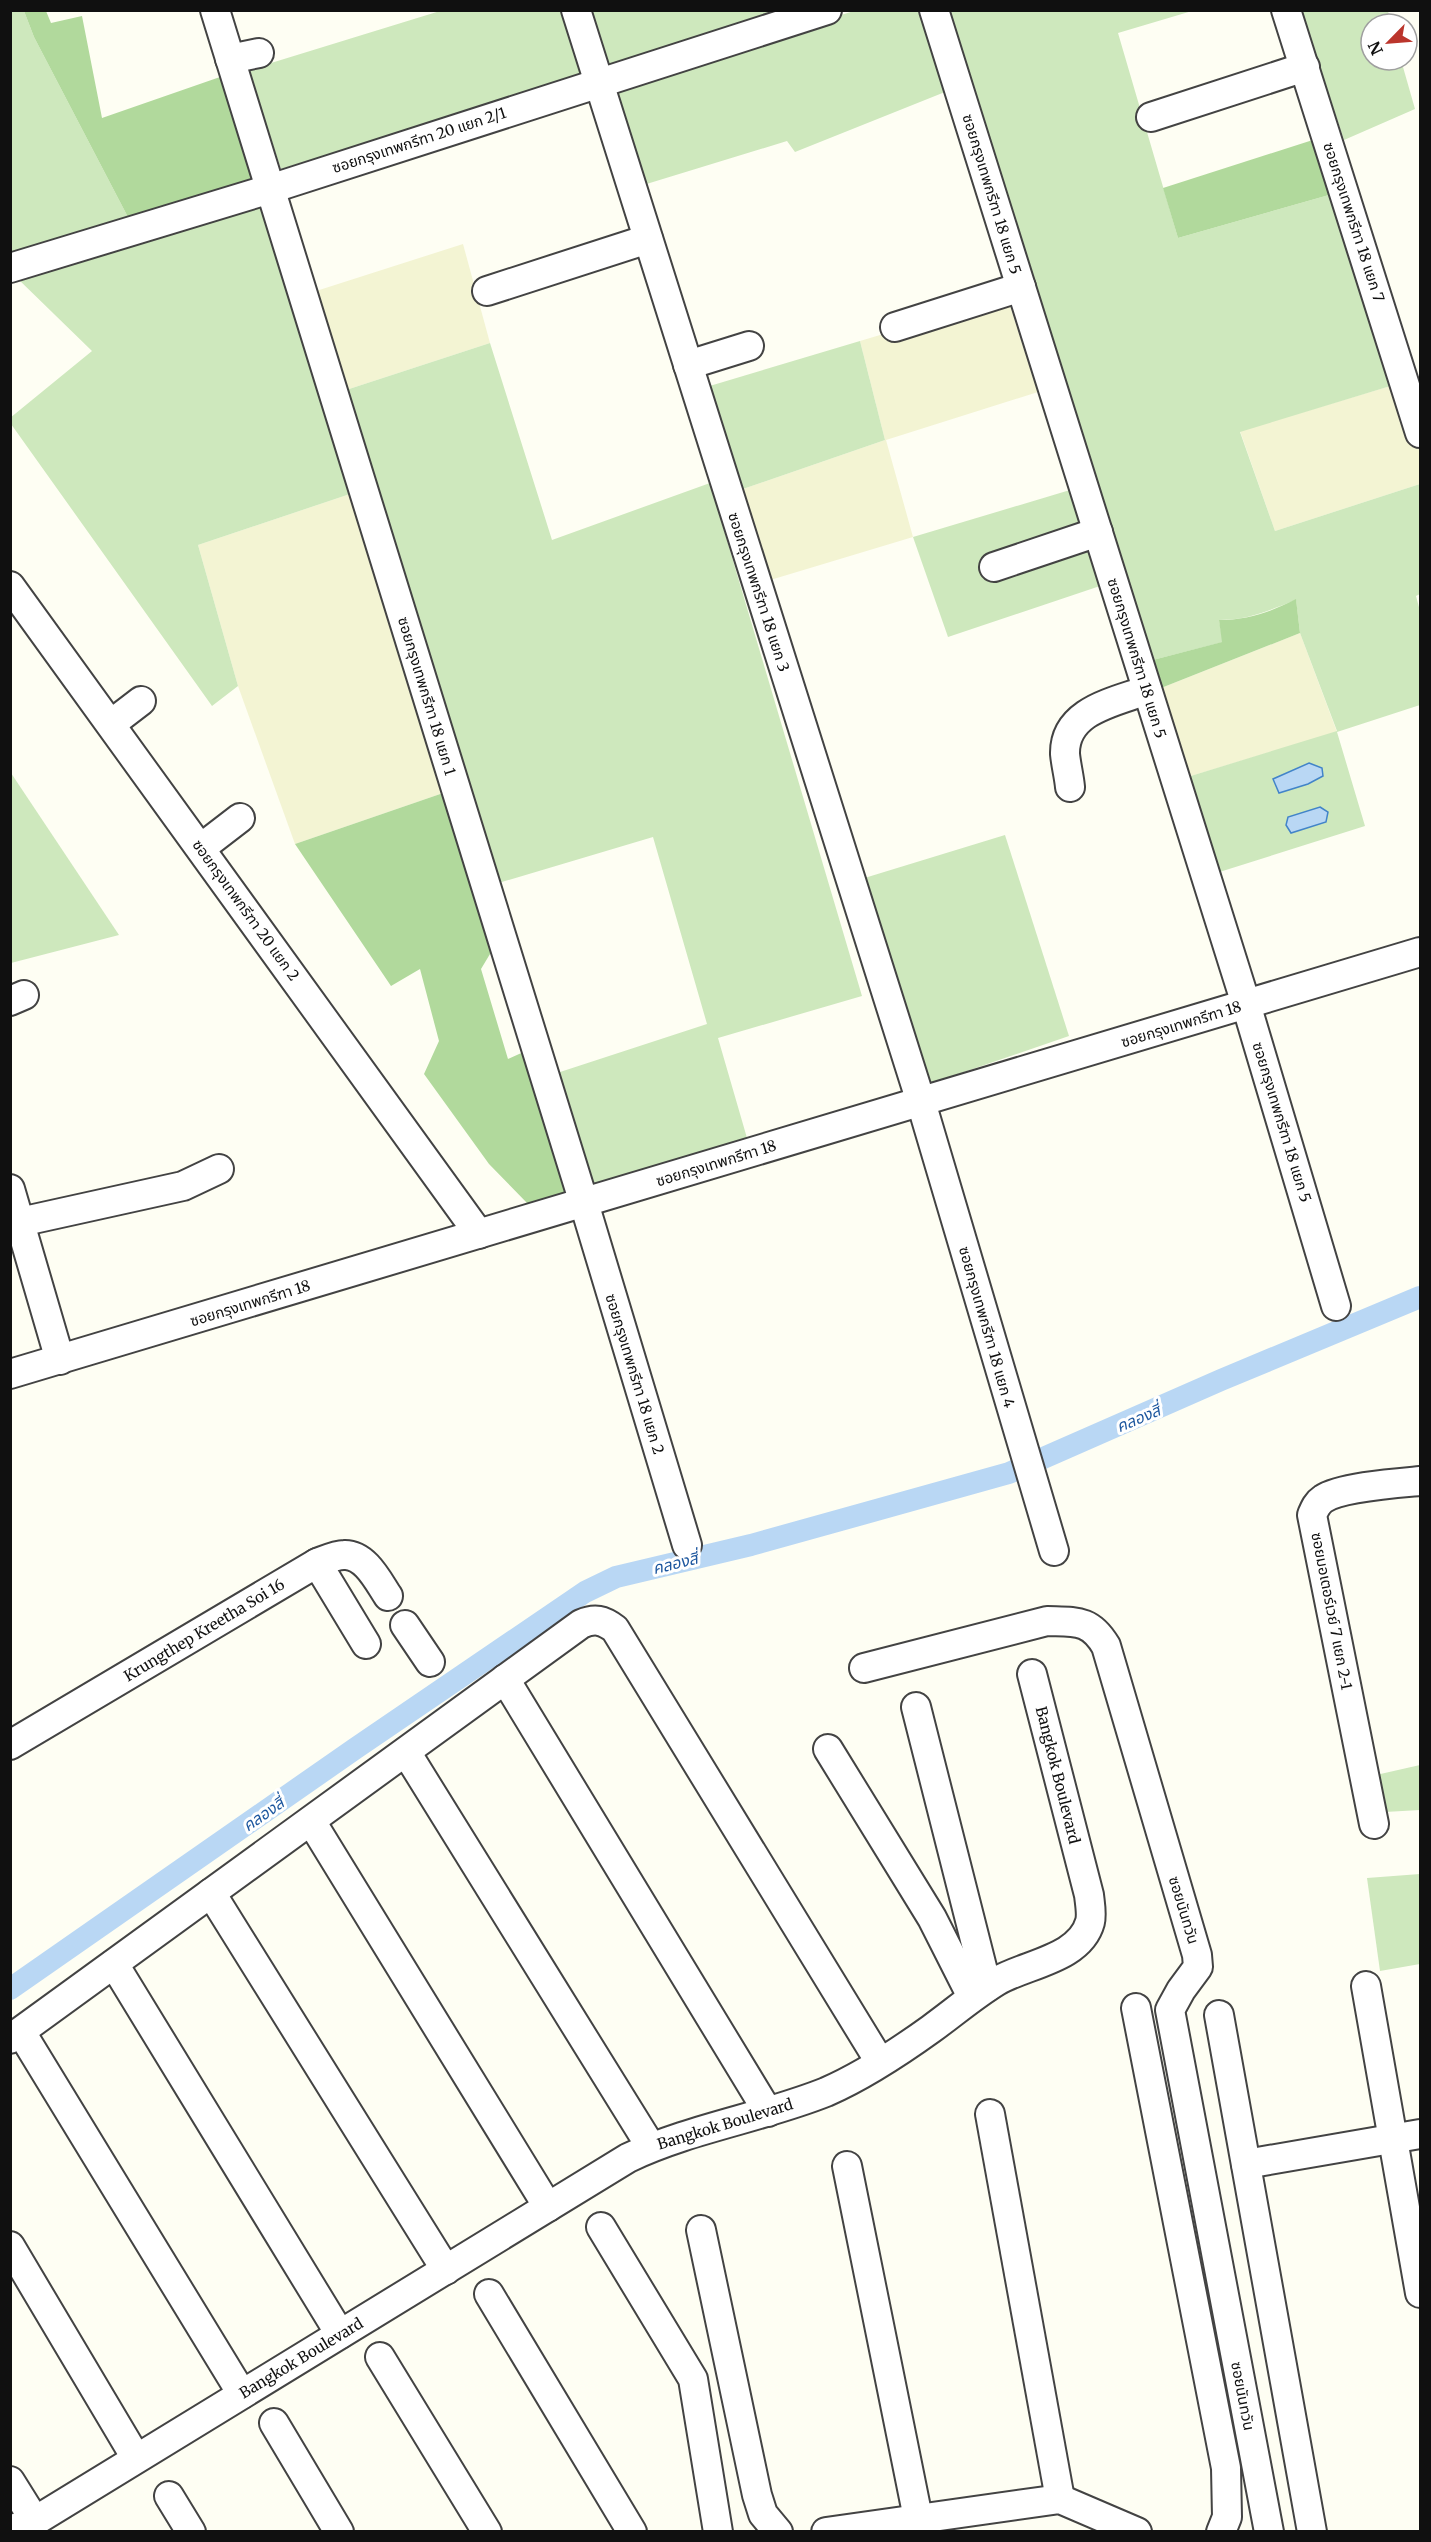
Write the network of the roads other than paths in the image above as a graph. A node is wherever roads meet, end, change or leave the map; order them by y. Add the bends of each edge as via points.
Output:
1 (215, 10) edge
2 (576, 10) edge
3 (827, 10) edge
4 (934, 10) edge
5 (1286, 10) edge
6 (259, 52) dead end
7 (230, 59) junction
8 (1305, 67) junction
9 (598, 82) junction
10 (1151, 117) dead end
11 (270, 189) junction
12 (648, 239) junction
13 (10, 268) edge
14 (1021, 287) junction
15 (487, 291) dead end
16 (895, 327) dead end
17 (749, 345) dead end
18 (688, 365) junction
19 (1420, 433) edge
20 (1098, 532) junction
21 (994, 567) dead end
22 (10, 586) edge
23 (1147, 690) junction
24 (141, 701) dead end
25 (111, 724) junction
26 (1070, 787) dead end
27 (240, 818) dead end
28 (201, 848) junction
29 (1420, 952) edge
30 (1246, 1004) junction
31 (921, 1102) junction
32 (219, 1168) dead end
33 (10, 1189) edge
34 (584, 1203) junction
35 (20, 1222) junction
36 (479, 1234) junction
37 (1336, 1306) dead end
38 (60, 1360) junction
39 (10, 1374) edge
40 (1420, 1481) edge
41 (687, 1545) dead end
42 (1054, 1551) dead end
43 (317, 1563) junction
44 (388, 1596) dead end
45 (405, 1625) dead end
46 (366, 1644) dead end
47 (430, 1662) dead end
48 (864, 1668) dead end
49 (1032, 1674) dead end
50 (505, 1679) junction
51 (916, 1707) dead end
52 (10, 1745) edge
53 (828, 1749) dead end
54 (406, 1752) junction
55 (311, 1821) junction
56 (1374, 1824) dead end
57 (211, 1893) junction
58 (114, 1964) junction
59 (1366, 1986) dead end
60 (980, 1992) junction
61 (1136, 2008) dead end
62 (1219, 2015) dead end
63 (16, 2035) edge
64 (880, 2062) junction
65 (768, 2112) junction
66 (990, 2115) dead end
67 (1420, 2134) edge
68 (1393, 2139) junction
69 (651, 2147) junction
70 (1246, 2164) junction
71 (847, 2166) dead end
72 (548, 2207) junction
73 (601, 2227) dead end
74 (701, 2230) dead end
75 (10, 2246) edge
76 (446, 2270) junction
77 (1420, 2293) edge
78 (489, 2294) dead end
79 (340, 2334) junction
80 (380, 2357) dead end
81 (242, 2394) junction
82 (274, 2423) dead end
83 (136, 2458) junction
84 (10, 2481) edge
85 (169, 2496) dead end
86 (1060, 2499) junction
87 (918, 2518) junction
88 (989, 2520) edge
89 (22, 2525) edge
90 (191, 2532) edge
91 (339, 2532) edge
92 (487, 2532) edge
93 (633, 2532) edge
94 (718, 2532) edge
95 (778, 2532) edge
96 (826, 2532) edge
97 (1137, 2532) edge
98 (1221, 2532) edge
99 (1269, 2532) edge
100 (1312, 2532) edge

1 - 7 street, ซอยกรุงเทพกรีฑา 18 แยก 1
2 - 9 street, ซอยกรุงเทพกรีฑา 18 แยก 3
3 - 9 street, ซอยกรุงเทพกรีฑา 20 แยก 2/1
4 - 14 street, ซอยกรุงเทพกรีฑา 18 แยก 5
5 - 8 street, ซอยกรุงเทพกรีฑา 18 แยก 7
6 - 7 street
7 - 11 street, ซอยกรุงเทพกรีฑา 18 แยก 1
8 - 10 street
8 - 19 street, ซอยกรุงเทพกรีฑา 18 แยก 7
9 - 11 street, ซอยกรุงเทพกรีฑา 20 แยก 2/1
9 - 12 street, ซอยกรุงเทพกรีฑา 18 แยก 3
11 - 13 street, ซอยกรุงเทพกรีฑา 20 แยก 2/1
11 - 34 street, ซอยกรุงเทพกรีฑา 18 แยก 1
12 - 15 street
12 - 18 street, ซอยกรุงเทพกรีฑา 18 แยก 3
14 - 16 street
14 - 20 street, ซอยกรุงเทพกรีฑา 18 แยก 5
17 - 18 street
18 - 31 street, ซอยกรุงเทพกรีฑา 18 แยก 3
20 - 21 street
20 - 23 street, ซอยกรุงเทพกรีฑา 18 แยก 5
22 - 25 street, ซอยกรุงเทพกรีฑา 20 แยก 2
23 - 26 street via 1083,715 1074,723 1065,753
23 - 30 street, ซอยกรุงเทพกรีฑา 18 แยก 5
24 - 25 street
25 - 28 street, ซอยกรุงเทพกรีฑา 20 แยก 2
27 - 28 street
28 - 36 street, ซอยกรุงเทพกรีฑา 20 แยก 2
29 - 30 street, ซอยกรุงเทพกรีฑา 18
30 - 31 street, ซอยกรุงเทพกรีฑา 18
30 - 37 street, ซอยกรุงเทพกรีฑา 18 แยก 5
31 - 34 street, ซอยกรุงเทพกรีฑา 18
31 - 42 street, ซอยกรุงเทพกรีฑา 18 แยก 4
32 - 35 street via 183,1186
33 - 35 street
34 - 36 street, ซอยกรุงเทพกรีฑา 18
34 - 41 street, ซอยกรุงเทพกรีฑา 18 แยก 2
35 - 38 street
36 - 38 street, ซอยกรุงเทพกรีฑา 18
38 - 39 street, ซอยกรุงเทพกรีฑา 18
40 - 56 street, ซอยมอเตอร์เวย์ 7 แยก 2-1 via 1342,1492 1324,1498 1312,1515
43 - 44 street, Krungthep Kreetha Soi 16 via 353,1556 366,1564
43 - 46 street
43 - 52 street, Krungthep Kreetha Soi 16
45 - 47 street
48 - 99 street, ซอยนันทวัน via 1047,1621 1078,1622 1096,1630 1106,1646 1197,1955 1198,1967 1170,2010
49 - 60 street, Bangkok Boulevard via 1089,1895 1091,1921 1084,1938 1067,1951
50 - 54 street
50 - 64 street via 592,1619 615,1629
50 - 65 street
51 - 60 street
53 - 60 street
54 - 55 street
54 - 69 street
55 - 57 street
55 - 72 street
57 - 58 street
57 - 76 street
58 - 63 street
58 - 79 street
59 - 68 street
60 - 64 street, Bangkok Boulevard
61 - 98 street via 1226,2468 1227,2517
62 - 70 street
63 - 81 street
64 - 65 street, Bangkok Boulevard via 826,2091
65 - 69 street, Bangkok Boulevard
66 - 86 street
67 - 68 street
68 - 70 street
68 - 77 street
69 - 72 street, Bangkok Boulevard
70 - 100 street
71 - 87 street
72 - 76 street, Bangkok Boulevard
73 - 94 street via 693,2379
74 - 95 street via 757,2495 763,2514
75 - 83 street
76 - 79 street, Bangkok Boulevard
78 - 93 street
79 - 81 street, Bangkok Boulevard
80 - 92 street
81 - 83 street, Bangkok Boulevard
82 - 91 street
83 - 89 street, Bangkok Boulevard
84 - 89 street
85 - 90 street
86 - 88 street
86 - 97 street
87 - 88 street
87 - 96 street

